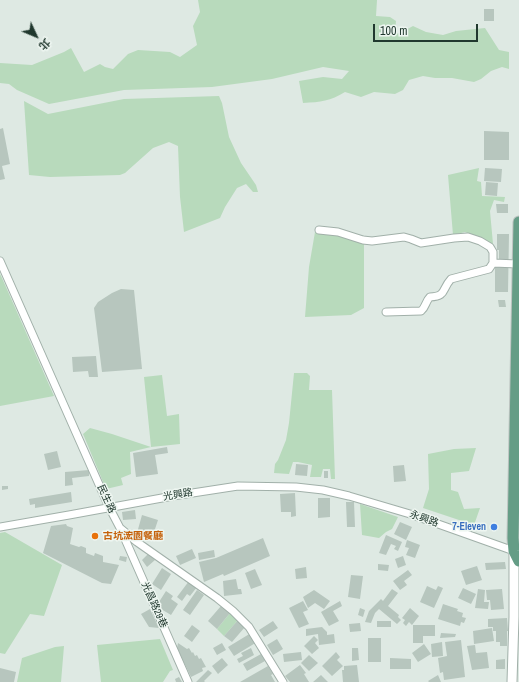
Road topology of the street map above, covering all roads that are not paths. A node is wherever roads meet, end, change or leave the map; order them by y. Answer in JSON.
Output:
{"nodes":[{"id":1,"x":519,"y":222,"type":"edge"},
{"id":2,"x":319,"y":230,"type":"dead end"},
{"id":3,"x":0,"y":261,"type":"edge"},
{"id":4,"x":493,"y":263,"type":"junction"},
{"id":5,"x":518,"y":264,"type":"edge"},
{"id":6,"x":386,"y":312,"type":"dead end"},
{"id":7,"x":356,"y":498,"type":"joint"},
{"id":8,"x":109,"y":507,"type":"junction"},
{"id":9,"x":0,"y":527,"type":"edge"},
{"id":10,"x":120,"y":528,"type":"junction"},
{"id":11,"x":514,"y":551,"type":"junction"},
{"id":12,"x":519,"y":562,"type":"edge"},
{"id":13,"x":516,"y":600,"type":"edge"},
{"id":14,"x":188,"y":682,"type":"edge"},
{"id":15,"x":282,"y":682,"type":"edge"},
{"id":16,"x":512,"y":682,"type":"edge"}],
"edges":[{"from":1,"to":5,"type":"main road"},
{"from":2,"to":4,"type":"street"},
{"from":3,"to":8,"type":"street","name":"民生路"},
{"from":4,"to":5,"type":"street"},
{"from":4,"to":6,"type":"street"},
{"from":5,"to":11,"type":"main road"},
{"from":7,"to":8,"type":"street","name":"光興路"},
{"from":7,"to":11,"type":"street","name":"永興路"},
{"from":8,"to":9,"type":"street","name":"光興路"},
{"from":8,"to":10,"type":"street","name":"民生路"},
{"from":10,"to":14,"type":"street","name":"光昌路29巷"},
{"from":10,"to":15,"type":"street","name":"民生路"},
{"from":11,"to":12,"type":"main road"},
{"from":11,"to":13,"type":"street"},
{"from":13,"to":16,"type":"street"}]}
